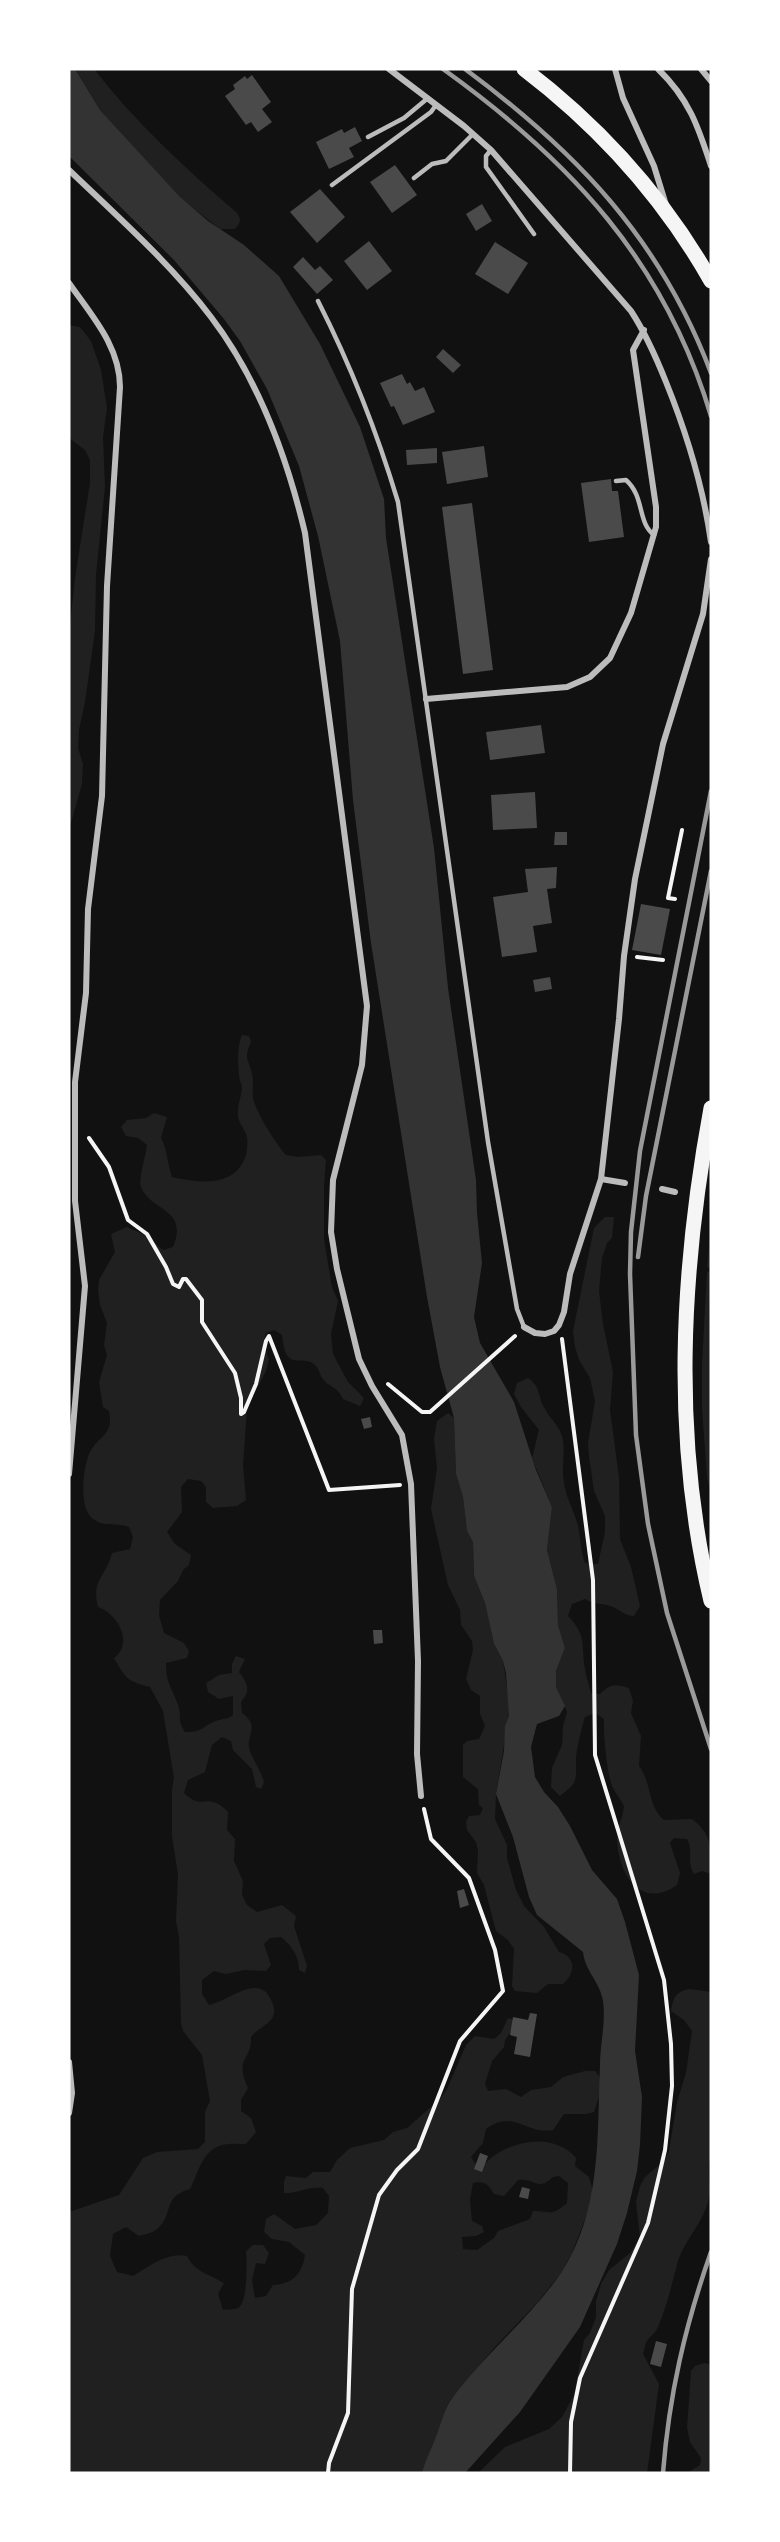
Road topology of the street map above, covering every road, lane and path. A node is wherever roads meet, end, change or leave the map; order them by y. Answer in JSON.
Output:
{"nodes":[{"id":1,"x":389,"y":69,"type":"edge"},
{"id":2,"x":524,"y":69,"type":"edge"},
{"id":3,"x":615,"y":69,"type":"edge"},
{"id":4,"x":658,"y":69,"type":"edge"},
{"id":5,"x":701,"y":69,"type":"edge"},
{"id":6,"x":711,"y":81,"type":"edge"},
{"id":7,"x":428,"y":98,"type":"junction"},
{"id":8,"x":436,"y":105,"type":"junction"},
{"id":9,"x":473,"y":134,"type":"junction"},
{"id":10,"x":368,"y":137,"type":"dead end"},
{"id":11,"x":491,"y":150,"type":"junction"},
{"id":12,"x":711,"y":166,"type":"edge"},
{"id":13,"x":69,"y":170,"type":"edge"},
{"id":14,"x":414,"y":178,"type":"dead end"},
{"id":15,"x":332,"y":185,"type":"dead end"},
{"id":16,"x":669,"y":214,"type":"junction"},
{"id":17,"x":534,"y":234,"type":"dead end"},
{"id":18,"x":711,"y":281,"type":"edge"},
{"id":19,"x":69,"y":283,"type":"edge"},
{"id":20,"x":318,"y":301,"type":"dead end"},
{"id":21,"x":644,"y":330,"type":"junction"},
{"id":22,"x":616,"y":481,"type":"dead end"},
{"id":23,"x":654,"y":535,"type":"junction"},
{"id":24,"x":711,"y":542,"type":"edge"},
{"id":25,"x":711,"y":559,"type":"edge"},
{"id":26,"x":426,"y":699,"type":"junction"},
{"id":27,"x":682,"y":830,"type":"dead end"},
{"id":28,"x":675,"y":899,"type":"dead end"},
{"id":29,"x":624,"y":956,"type":"junction"},
{"id":30,"x":663,"y":960,"type":"dead end"},
{"id":31,"x":711,"y":1108,"type":"edge"},
{"id":32,"x":74,"y":1127,"type":"junction"},
{"id":33,"x":601,"y":1179,"type":"junction"},
{"id":34,"x":625,"y":1183,"type":"dead end"},
{"id":35,"x":662,"y":1189,"type":"dead end"},
{"id":36,"x":675,"y":1192,"type":"dead end"},
{"id":37,"x":524,"y":1327,"type":"joint"},
{"id":38,"x":557,"y":1328,"type":"junction"},
{"id":39,"x":514,"y":1338,"type":"dead end"},
{"id":40,"x":386,"y":1382,"type":"dead end"},
{"id":41,"x":72,"y":1402,"type":"edge"},
{"id":42,"x":69,"y":1474,"type":"edge"},
{"id":43,"x":411,"y":1484,"type":"junction"},
{"id":44,"x":711,"y":1601,"type":"edge"},
{"id":45,"x":421,"y":1796,"type":"joint"},
{"id":46,"x":69,"y":2062,"type":"edge"},
{"id":47,"x":69,"y":2113,"type":"edge"},
{"id":48,"x":328,"y":2473,"type":"edge"},
{"id":49,"x":570,"y":2473,"type":"edge"}],
"edges":[{"from":1,"to":7,"type":"street"},
{"from":2,"to":16,"type":"main road"},
{"from":3,"to":16,"type":"street"},
{"from":4,"to":12,"type":"street"},
{"from":5,"to":6,"type":"street"},
{"from":7,"to":8,"type":"street"},
{"from":7,"to":10,"type":"lane"},
{"from":8,"to":9,"type":"street"},
{"from":8,"to":15,"type":"lane"},
{"from":9,"to":11,"type":"street"},
{"from":9,"to":14,"type":"lane"},
{"from":11,"to":17,"type":"lane"},
{"from":11,"to":21,"type":"street"},
{"from":13,"to":43,"type":"street"},
{"from":16,"to":18,"type":"main road"},
{"from":19,"to":32,"type":"street"},
{"from":20,"to":26,"type":"lane"},
{"from":21,"to":23,"type":"street"},
{"from":21,"to":24,"type":"street"},
{"from":22,"to":23,"type":"lane"},
{"from":23,"to":26,"type":"street"},
{"from":25,"to":29,"type":"street"},
{"from":26,"to":37,"type":"lane"},
{"from":27,"to":28,"type":"path"},
{"from":29,"to":30,"type":"path"},
{"from":29,"to":33,"type":"street"},
{"from":31,"to":44,"type":"main road"},
{"from":32,"to":41,"type":"street"},
{"from":32,"to":43,"type":"path"},
{"from":33,"to":34,"type":"street"},
{"from":33,"to":38,"type":"street"},
{"from":35,"to":36,"type":"street"},
{"from":37,"to":38,"type":"street"},
{"from":38,"to":49,"type":"path"},
{"from":39,"to":40,"type":"path"},
{"from":41,"to":42,"type":"street"},
{"from":43,"to":45,"type":"street"},
{"from":45,"to":48,"type":"path"},
{"from":46,"to":47,"type":"street"}]}
